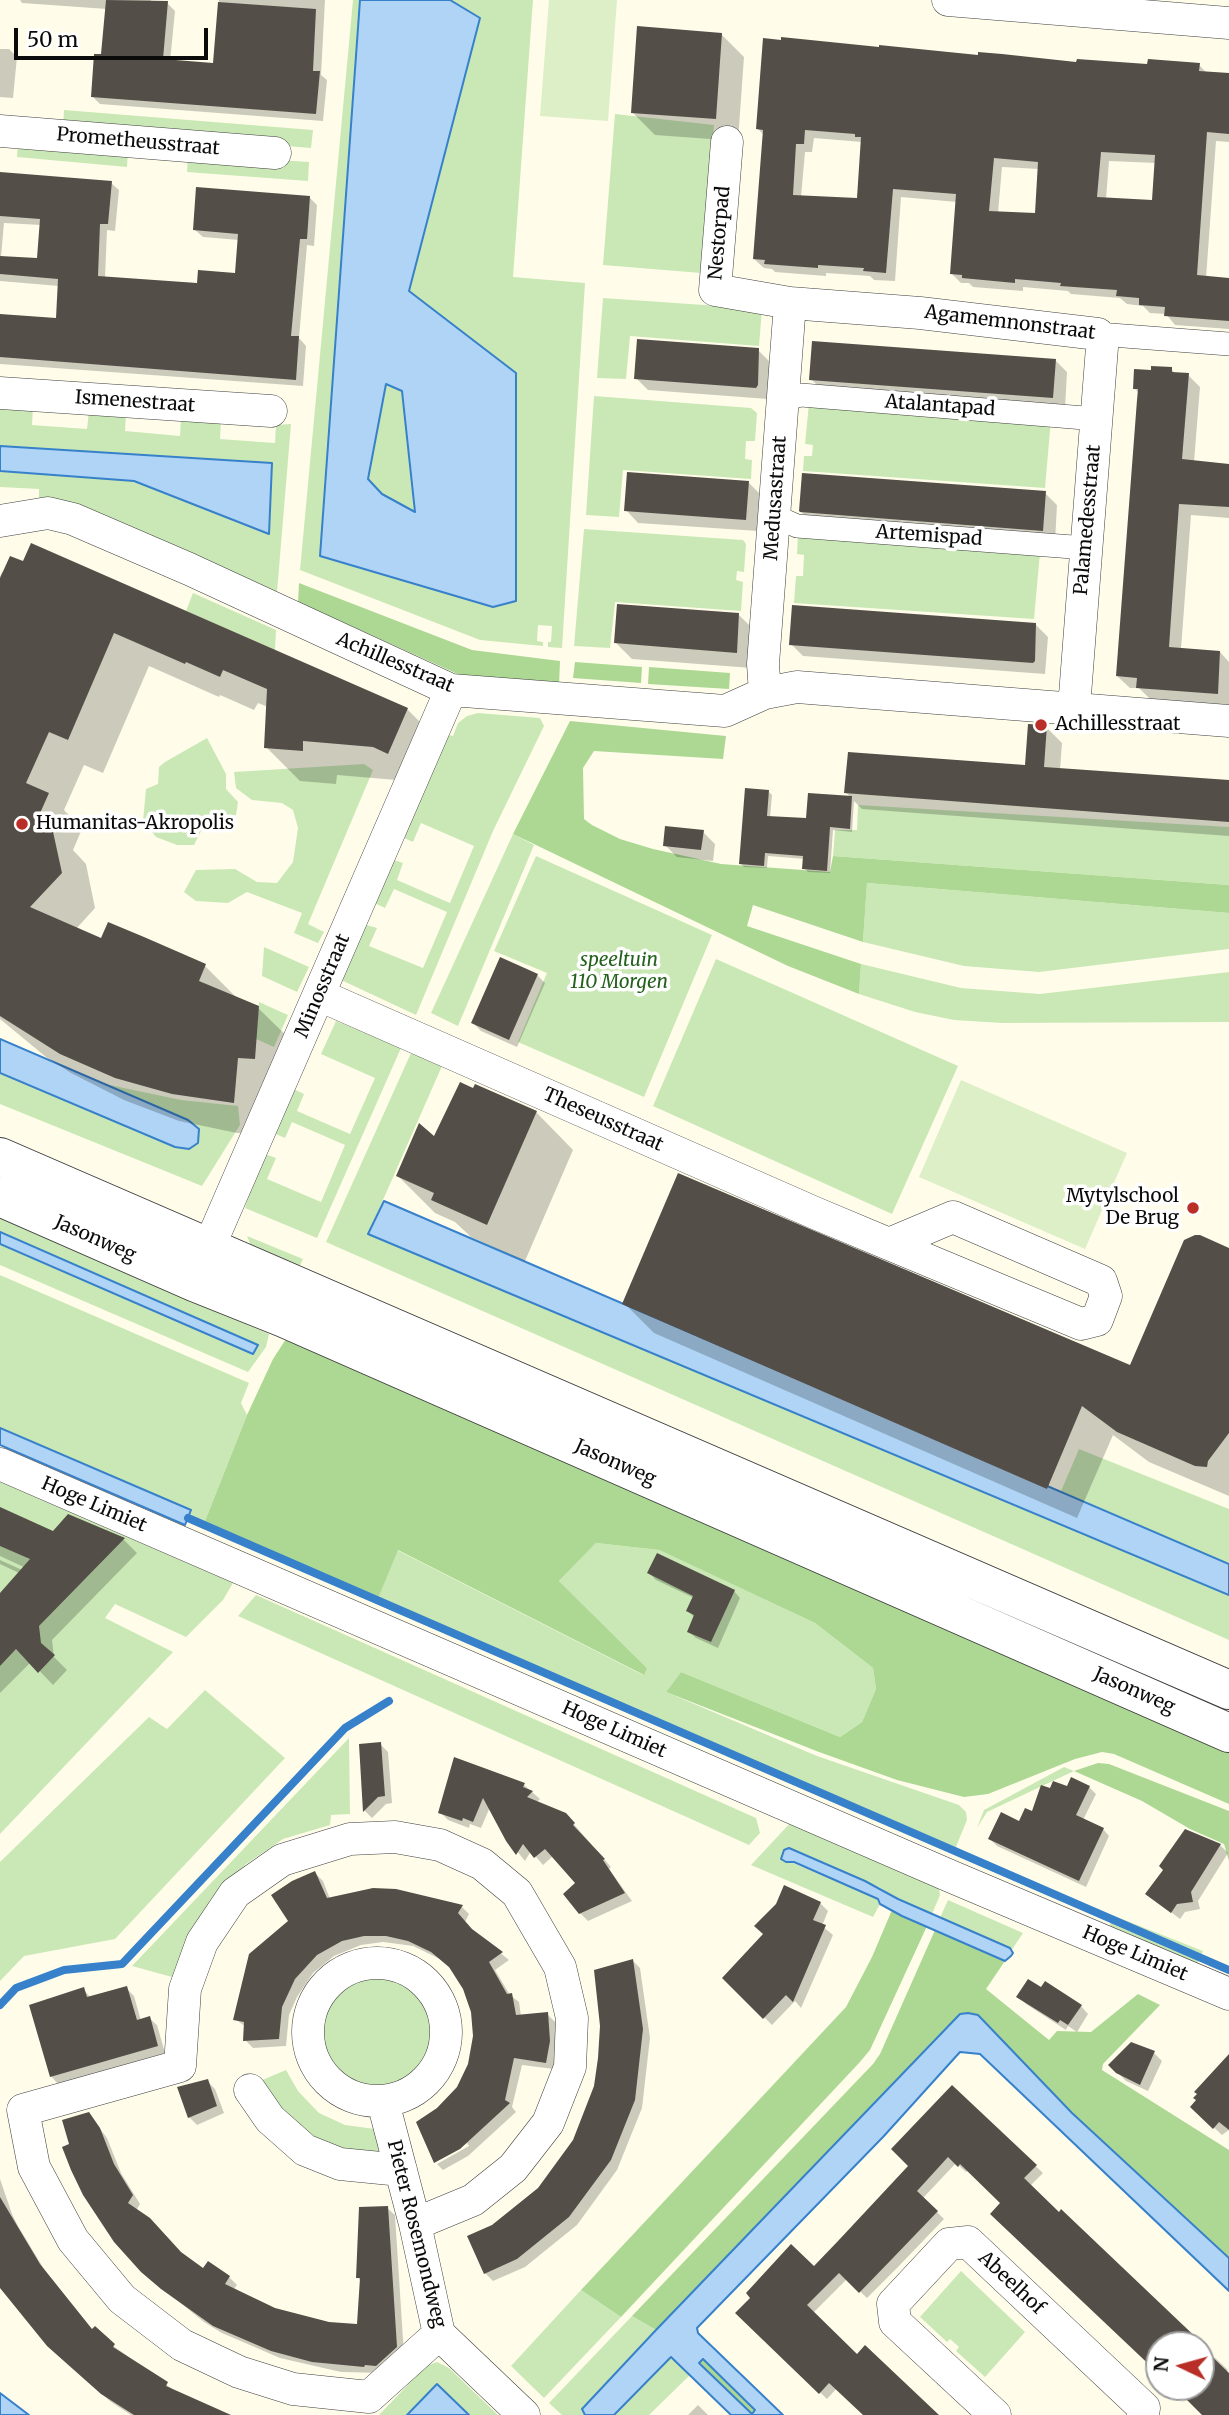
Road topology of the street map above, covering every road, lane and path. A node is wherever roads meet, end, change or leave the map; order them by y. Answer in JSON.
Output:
{"nodes":[{"id":1,"x":948,"y":0,"type":"edge"},
{"id":2,"x":1005,"y":2,"type":"edge"},
{"id":3,"x":1229,"y":23,"type":"edge"},
{"id":4,"x":0,"y":131,"type":"edge"},
{"id":5,"x":727,"y":142,"type":"dead end"},
{"id":6,"x":275,"y":153,"type":"dead end"},
{"id":7,"x":790,"y":303,"type":"junction"},
{"id":8,"x":1098,"y":334,"type":"junction"},
{"id":9,"x":1229,"y":344,"type":"edge"},
{"id":10,"x":0,"y":393,"type":"edge"},
{"id":11,"x":783,"y":400,"type":"junction"},
{"id":12,"x":271,"y":411,"type":"dead end"},
{"id":13,"x":1097,"y":419,"type":"junction"},
{"id":14,"x":774,"y":516,"type":"junction"},
{"id":15,"x":0,"y":521,"type":"edge"},
{"id":16,"x":1086,"y":548,"type":"junction"},
{"id":17,"x":451,"y":690,"type":"junction"},
{"id":18,"x":765,"y":693,"type":"junction"},
{"id":19,"x":1074,"y":708,"type":"junction"},
{"id":20,"x":1229,"y":721,"type":"edge"},
{"id":21,"x":319,"y":995,"type":"junction"},
{"id":22,"x":0,"y":1157,"type":"edge"},
{"id":23,"x":0,"y":1197,"type":"edge"},
{"id":24,"x":888,"y":1244,"type":"junction"},
{"id":25,"x":201,"y":1265,"type":"junction"},
{"id":26,"x":0,"y":1464,"type":"edge"},
{"id":27,"x":1229,"y":1690,"type":"edge"},
{"id":28,"x":1229,"y":1733,"type":"edge"},
{"id":29,"x":1229,"y":1994,"type":"edge"},
{"id":30,"x":250,"y":2090,"type":"dead end"},
{"id":31,"x":383,"y":2102,"type":"junction"},
{"id":32,"x":401,"y":2170,"type":"junction"},
{"id":33,"x":415,"y":2224,"type":"junction"},
{"id":34,"x":439,"y":2334,"type":"junction"},
{"id":35,"x":524,"y":2415,"type":"edge"},
{"id":36,"x":995,"y":2415,"type":"edge"},
{"id":37,"x":1143,"y":2415,"type":"edge"}],
"edges":[{"from":1,"to":2,"type":"street"},
{"from":2,"to":3,"type":"street"},
{"from":4,"to":6,"type":"street","name":"Prometheusstraat"},
{"from":5,"to":7,"type":"street","name":"Nestorpad"},
{"from":7,"to":8,"type":"street","name":"Agamemnonstraat"},
{"from":7,"to":11,"type":"street","name":"Medusastraat"},
{"from":8,"to":9,"type":"street","name":"Agamemnonstraat"},
{"from":8,"to":13,"type":"street","name":"Palamedesstraat"},
{"from":10,"to":12,"type":"street","name":"Ismenestraat"},
{"from":11,"to":13,"type":"street","name":"Atalantapad"},
{"from":11,"to":14,"type":"street","name":"Medusastraat"},
{"from":13,"to":16,"type":"street","name":"Palamedesstraat"},
{"from":14,"to":16,"type":"street","name":"Artemispad"},
{"from":14,"to":18,"type":"street","name":"Medusastraat"},
{"from":15,"to":17,"type":"street","name":"Achillesstraat"},
{"from":16,"to":19,"type":"street","name":"Palamedesstraat"},
{"from":17,"to":18,"type":"street","name":"Achillesstraat"},
{"from":17,"to":21,"type":"street","name":"Minosstraat"},
{"from":18,"to":19,"type":"street","name":"Achillesstraat"},
{"from":19,"to":20,"type":"street","name":"Achillesstraat"},
{"from":21,"to":24,"type":"street","name":"Theseusstraat"},
{"from":21,"to":25,"type":"street","name":"Minosstraat"},
{"from":22,"to":25,"type":"street","name":"Jasonweg"},
{"from":23,"to":25,"type":"street","name":"Jasonweg"},
{"from":24,"to":24,"type":"street","name":"Theseusstraat"},
{"from":25,"to":27,"type":"street","name":"Jasonweg"},
{"from":25,"to":28,"type":"street","name":"Jasonweg"},
{"from":26,"to":29,"type":"street","name":"Hoge Limiet"},
{"from":30,"to":32,"type":"street"},
{"from":31,"to":31,"type":"street"},
{"from":31,"to":32,"type":"street","name":"Pieter Rosemondweg"},
{"from":32,"to":33,"type":"street","name":"Pieter Rosemondweg"},
{"from":33,"to":34,"type":"street","name":"Pieter Rosemondweg"},
{"from":33,"to":34,"type":"street"},
{"from":34,"to":35,"type":"street","name":"Pieter Rosemondweg"},
{"from":36,"to":37,"type":"street","name":"Abeelhof"}]}
